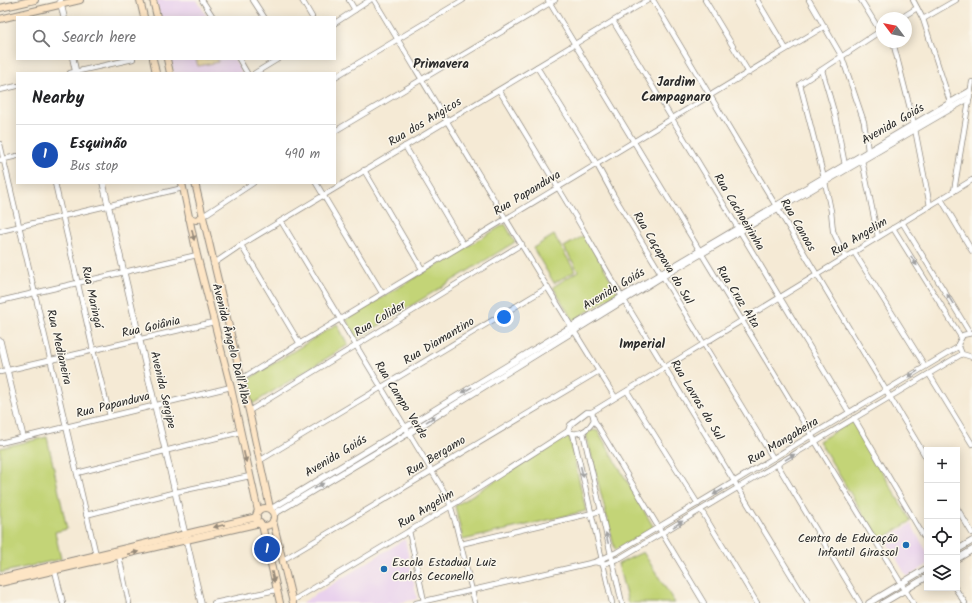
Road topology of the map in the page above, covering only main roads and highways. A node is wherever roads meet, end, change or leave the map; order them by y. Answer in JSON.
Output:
{"nodes":[{"id":1,"x":35,"y":0,"type":"edge"},
{"id":2,"x":80,"y":0,"type":"edge"},
{"id":3,"x":140,"y":0,"type":"edge"},
{"id":4,"x":153,"y":0,"type":"edge"},
{"id":5,"x":61,"y":2,"type":"edge"},
{"id":6,"x":0,"y":8,"type":"edge"},
{"id":7,"x":144,"y":16,"type":"edge"},
{"id":8,"x":157,"y":16,"type":"edge"},
{"id":9,"x":0,"y":19,"type":"edge"},
{"id":10,"x":153,"y":60,"type":"edge"},
{"id":11,"x":167,"y":60,"type":"edge"},
{"id":12,"x":156,"y":72,"type":"edge"},
{"id":13,"x":170,"y":72,"type":"edge"},
{"id":14,"x":195,"y":184,"type":"edge"},
{"id":15,"x":182,"y":186,"type":"edge"},
{"id":16,"x":203,"y":216,"type":"junction"},
{"id":17,"x":189,"y":218,"type":"junction"},
{"id":18,"x":235,"y":408,"type":"junction"},
{"id":19,"x":249,"y":411,"type":"junction"},
{"id":20,"x":271,"y":510,"type":"junction"},
{"id":21,"x":257,"y":514,"type":"junction"},
{"id":22,"x":273,"y":521,"type":"junction"},
{"id":23,"x":261,"y":524,"type":"junction"},
{"id":24,"x":186,"y":537,"type":"junction"},
{"id":25,"x":0,"y":578,"type":"edge"},
{"id":26,"x":0,"y":583,"type":"edge"},
{"id":27,"x":292,"y":602,"type":"edge"},
{"id":28,"x":280,"y":603,"type":"edge"}],
"edges":[{"from":1,"to":6,"type":"main road"},
{"from":2,"to":5,"type":"main road"},
{"from":3,"to":7,"type":"main road"},
{"from":4,"to":8,"type":"main road"},
{"from":5,"to":9,"type":"main road"},
{"from":10,"to":12,"type":"main road"},
{"from":11,"to":13,"type":"main road"},
{"from":14,"to":16,"type":"main road","name":"Avenida Ângelo Dall'Alba"},
{"from":15,"to":17,"type":"main road","name":"Avenida Ângelo Dall'Alba"},
{"from":16,"to":17,"type":"main road"},
{"from":16,"to":19,"type":"main road","name":"Avenida Ângelo Dall'Alba"},
{"from":17,"to":18,"type":"main road","name":"Avenida Ângelo Dall'Alba","one_way":true},
{"from":18,"to":19,"type":"main road"},
{"from":18,"to":21,"type":"main road","name":"Avenida Ângelo Dall'Alba","one_way":true},
{"from":19,"to":20,"type":"main road","name":"Avenida Ângelo Dall'Alba"},
{"from":20,"to":21,"type":"main road"},
{"from":20,"to":22,"type":"main road"},
{"from":21,"to":23,"type":"main road"},
{"from":21,"to":24,"type":"main road","one_way":true},
{"from":22,"to":23,"type":"main road"},
{"from":22,"to":27,"type":"main road"},
{"from":23,"to":24,"type":"main road"},
{"from":23,"to":28,"type":"main road","one_way":true},
{"from":24,"to":25,"type":"main road"},
{"from":26,"to":24,"type":"main road","one_way":true}]}
